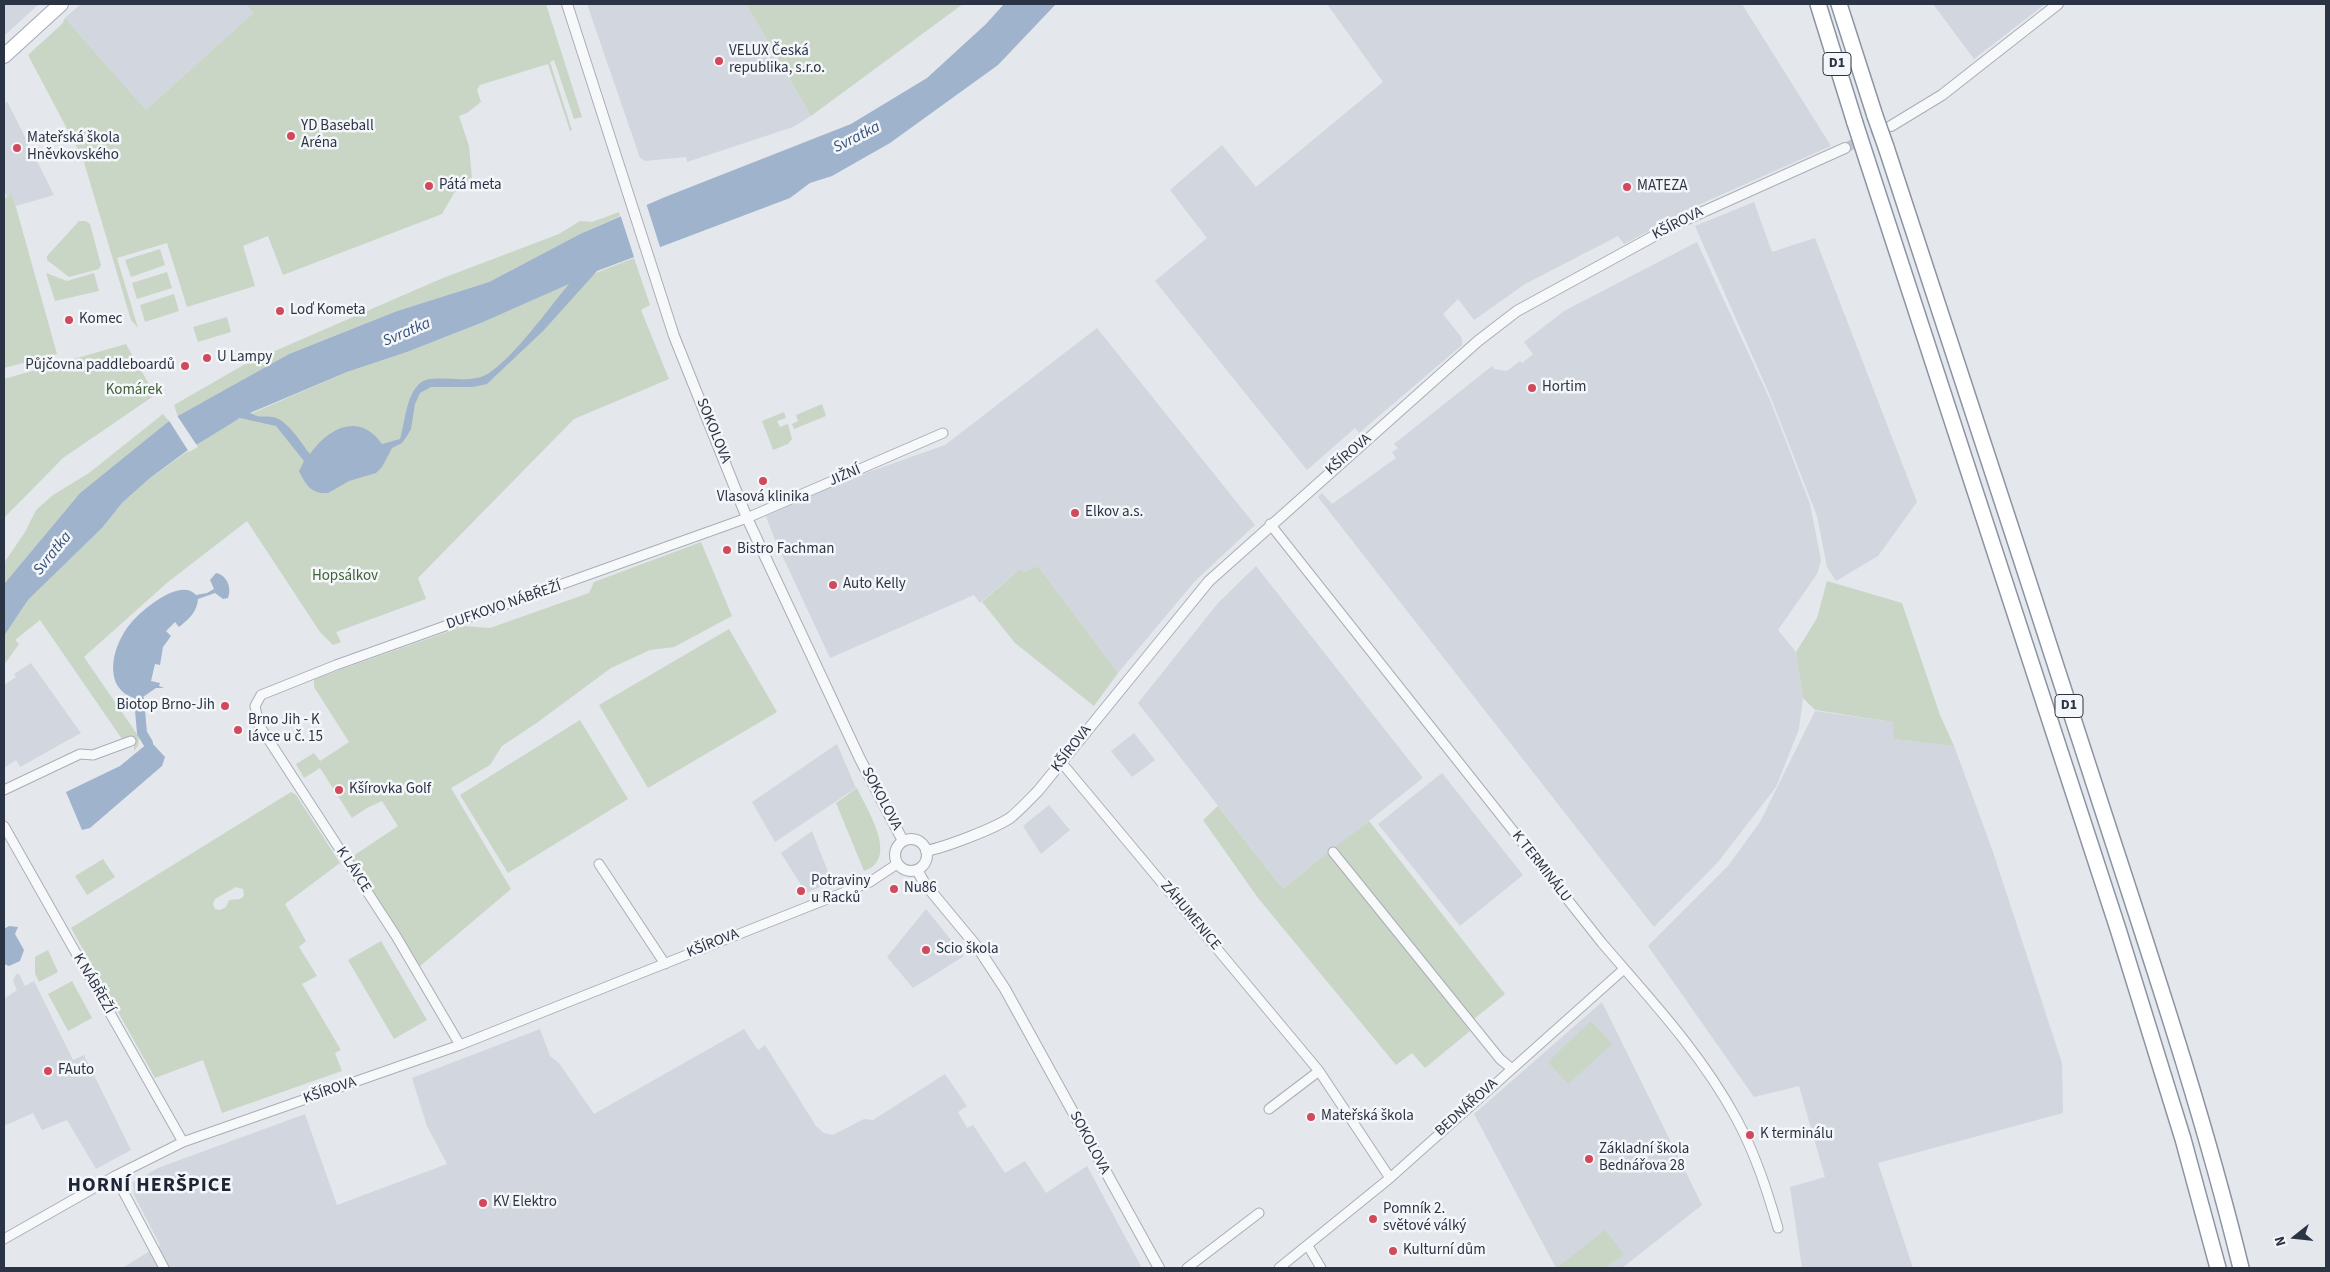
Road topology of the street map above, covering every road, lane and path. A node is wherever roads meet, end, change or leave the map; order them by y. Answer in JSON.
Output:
{"nodes":[{"id":1,"x":61,"y":4,"type":"edge"},
{"id":2,"x":567,"y":4,"type":"edge"},
{"id":3,"x":1818,"y":4,"type":"edge"},
{"id":4,"x":1839,"y":4,"type":"edge"},
{"id":5,"x":2058,"y":4,"type":"edge"},
{"id":6,"x":4,"y":56,"type":"edge"},
{"id":7,"x":1891,"y":126,"type":"tunnel mouth"},
{"id":8,"x":1845,"y":148,"type":"tunnel mouth"},
{"id":9,"x":943,"y":433,"type":"dead end"},
{"id":10,"x":747,"y":518,"type":"junction"},
{"id":11,"x":1270,"y":524,"type":"junction"},
{"id":12,"x":261,"y":695,"type":"joint"},
{"id":13,"x":131,"y":741,"type":"dead end"},
{"id":14,"x":1061,"y":762,"type":"junction"},
{"id":15,"x":4,"y":790,"type":"edge"},
{"id":16,"x":4,"y":826,"type":"edge"},
{"id":17,"x":903,"y":841,"type":"junction"},
{"id":18,"x":926,"y":850,"type":"junction"},
{"id":19,"x":1333,"y":852,"type":"dead end"},
{"id":20,"x":599,"y":864,"type":"dead end"},
{"id":21,"x":897,"y":864,"type":"junction"},
{"id":22,"x":917,"y":870,"type":"junction"},
{"id":23,"x":665,"y":964,"type":"junction"},
{"id":24,"x":1624,"y":969,"type":"junction"},
{"id":25,"x":460,"y":1045,"type":"junction"},
{"id":26,"x":1511,"y":1068,"type":"junction"},
{"id":27,"x":1319,"y":1071,"type":"junction"},
{"id":28,"x":1269,"y":1109,"type":"dead end"},
{"id":29,"x":183,"y":1142,"type":"junction"},
{"id":30,"x":115,"y":1176,"type":"junction"},
{"id":31,"x":1390,"y":1178,"type":"junction"},
{"id":32,"x":1259,"y":1213,"type":"dead end"},
{"id":33,"x":1778,"y":1228,"type":"dead end"},
{"id":34,"x":4,"y":1239,"type":"edge"},
{"id":35,"x":1308,"y":1246,"type":"junction"},
{"id":36,"x":164,"y":1268,"type":"edge"},
{"id":37,"x":1159,"y":1268,"type":"edge"},
{"id":38,"x":1187,"y":1268,"type":"edge"},
{"id":39,"x":1278,"y":1268,"type":"edge"},
{"id":40,"x":1321,"y":1268,"type":"edge"},
{"id":41,"x":2218,"y":1268,"type":"edge"},
{"id":42,"x":2241,"y":1268,"type":"edge"}],
"edges":[{"from":1,"to":6,"type":"main road"},
{"from":2,"to":10,"type":"street","name":"SOKOLOVA"},
{"from":3,"to":41,"type":"highway","number":"D1","bridge":true},
{"from":4,"to":42,"type":"highway","number":"D1","bridge":true},
{"from":5,"to":7,"type":"street"},
{"from":8,"to":11,"type":"street","name":"KŠÍROVA"},
{"from":9,"to":10,"type":"street","name":"JIŽNÍ"},
{"from":10,"to":12,"type":"street","name":"DUFKOVO NÁBŘEŽÍ"},
{"from":10,"to":17,"type":"street","name":"SOKOLOVA"},
{"from":11,"to":14,"type":"street","name":"KŠÍROVA"},
{"from":11,"to":24,"type":"street","name":"K TERMINÁLU"},
{"from":12,"to":25,"type":"street","name":"K LÁVCE"},
{"from":13,"to":15,"type":"street"},
{"from":14,"to":18,"type":"street","name":"KŠÍROVA"},
{"from":14,"to":27,"type":"street","name":"ZÁHUMENICE"},
{"from":16,"to":29,"type":"street","name":"K NÁBŘEŽÍ"},
{"from":17,"to":18,"type":"street"},
{"from":17,"to":21,"type":"street"},
{"from":18,"to":22,"type":"street"},
{"from":19,"to":26,"type":"street"},
{"from":20,"to":23,"type":"street"},
{"from":21,"to":22,"type":"street"},
{"from":21,"to":23,"type":"street","name":"KŠÍROVA"},
{"from":22,"to":37,"type":"street","name":"SOKOLOVA"},
{"from":23,"to":25,"type":"street","name":"KŠÍROVA"},
{"from":24,"to":26,"type":"street","name":"BEDNÁŘOVA"},
{"from":24,"to":33,"type":"street","name":"K TERMINÁLU"},
{"from":25,"to":29,"type":"street","name":"KŠÍROVA"},
{"from":26,"to":31,"type":"street","name":"BEDNÁŘOVA"},
{"from":27,"to":28,"type":"street"},
{"from":27,"to":31,"type":"street","name":"ZÁHUMENICE"},
{"from":29,"to":30,"type":"street","name":"KŠÍROVA"},
{"from":30,"to":34,"type":"street","name":"KŠÍROVA"},
{"from":30,"to":36,"type":"street"},
{"from":31,"to":35,"type":"street","name":"BEDNÁŘOVA"},
{"from":32,"to":38,"type":"street"},
{"from":35,"to":39,"type":"street","name":"BEDNÁŘOVA"},
{"from":35,"to":40,"type":"street"}]}
